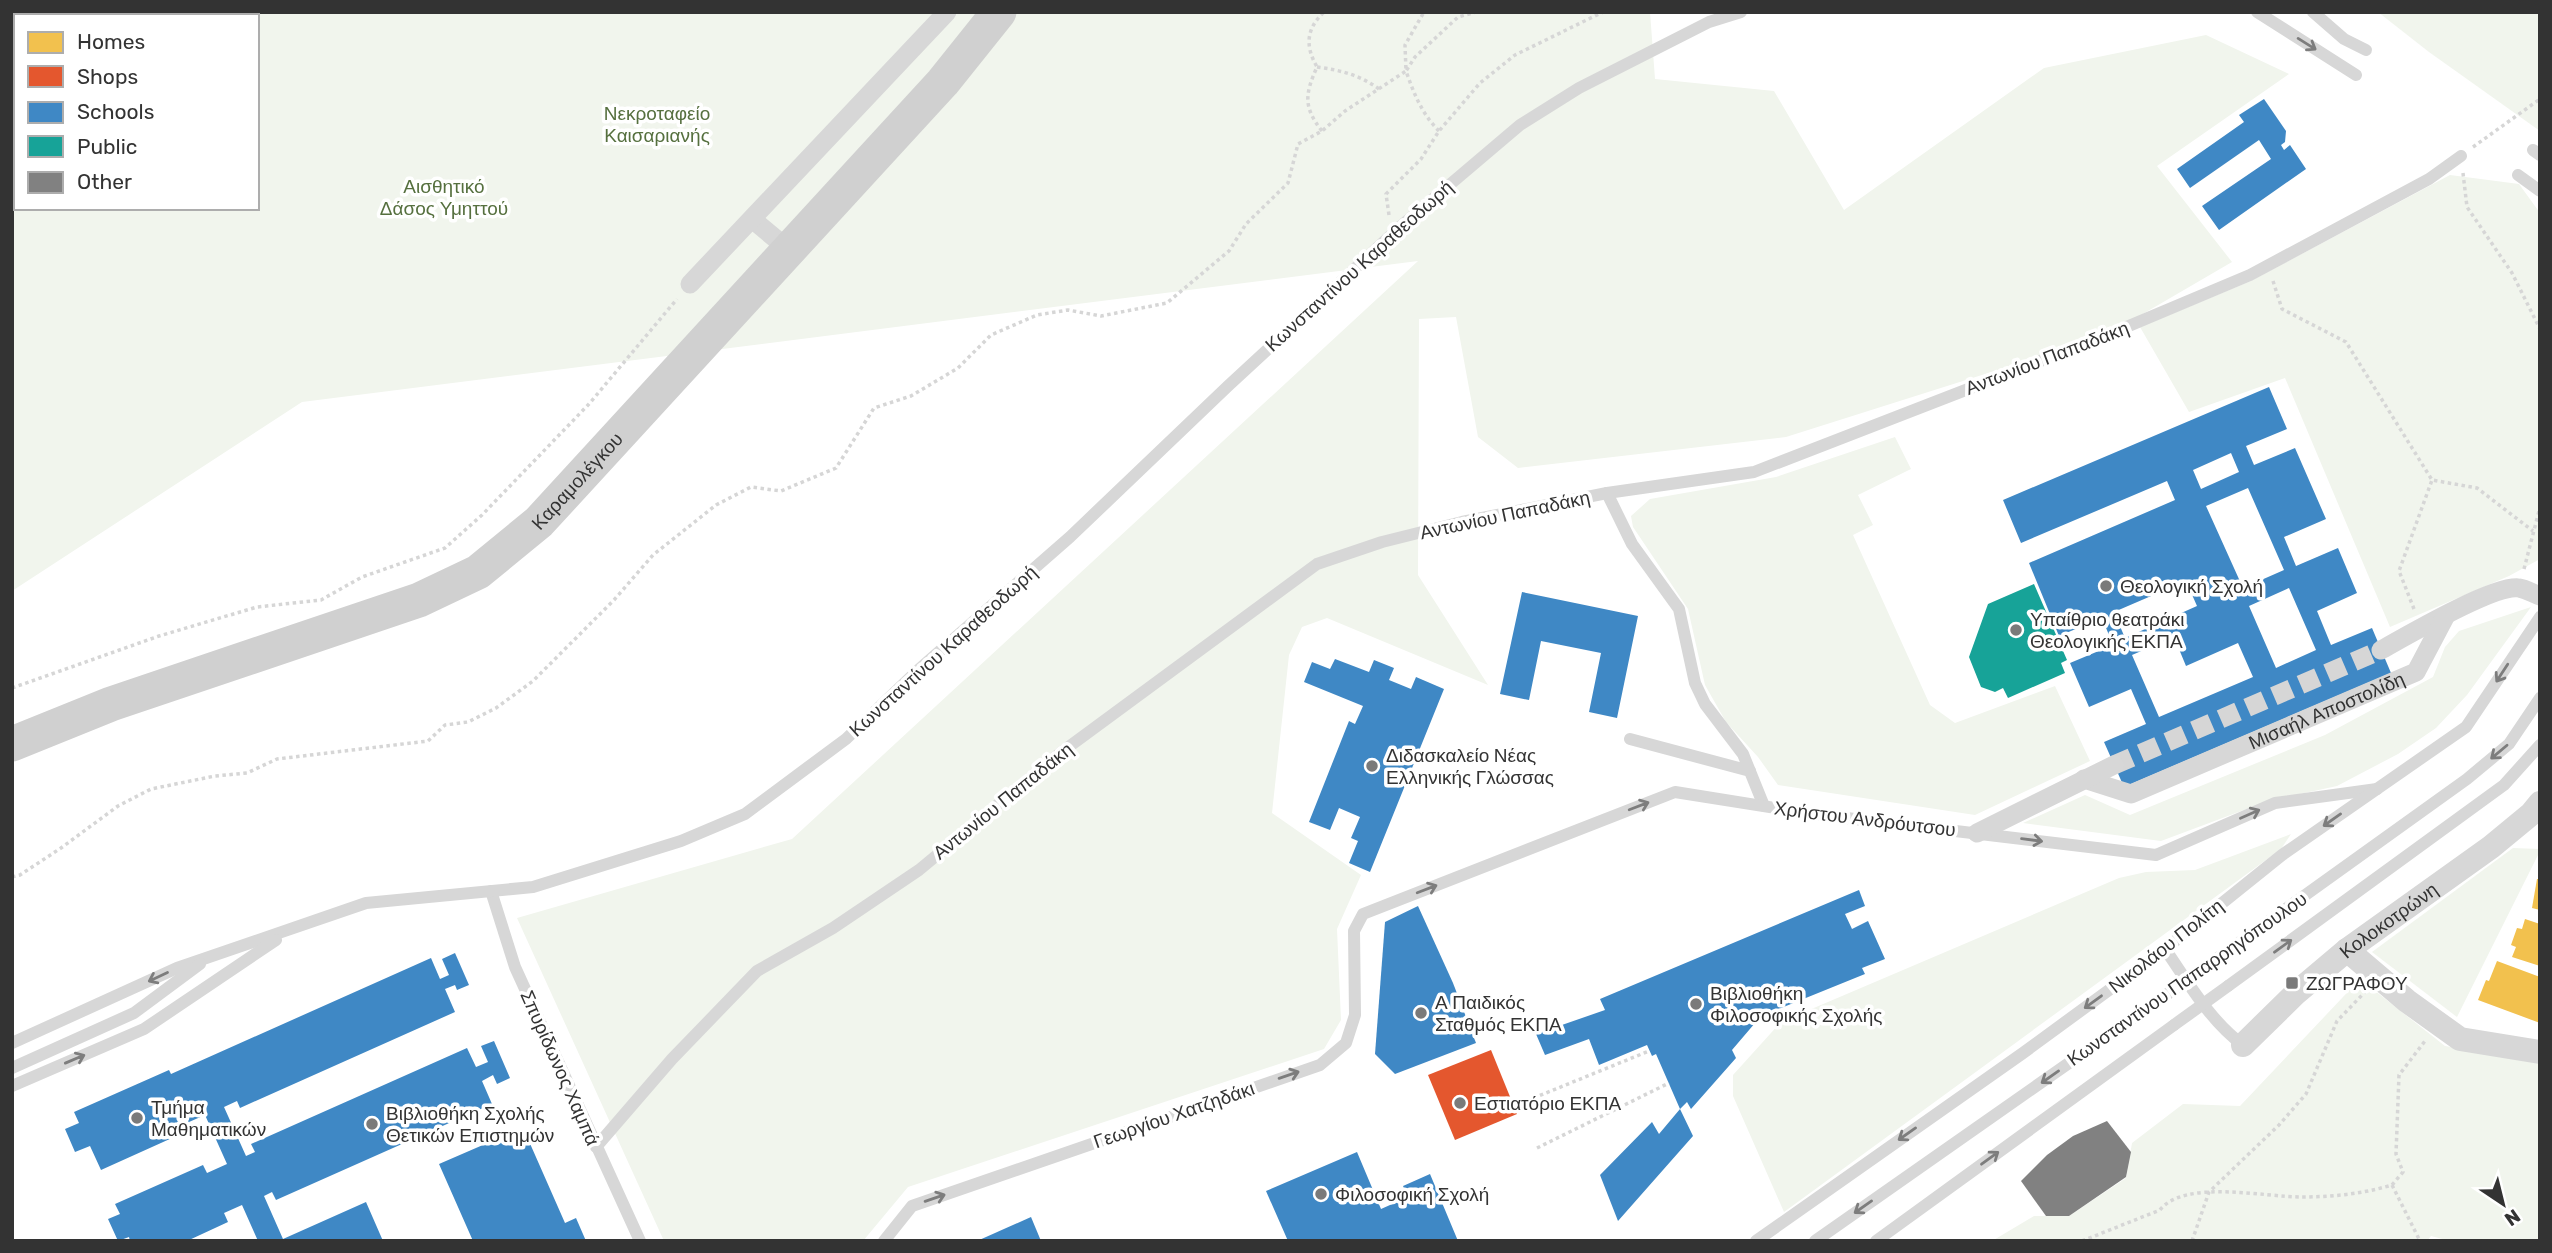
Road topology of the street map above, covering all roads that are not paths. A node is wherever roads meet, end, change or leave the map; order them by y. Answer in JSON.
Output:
{"nodes":[{"id":1,"x":947,"y":12,"type":"edge"},
{"id":2,"x":999,"y":12,"type":"edge"},
{"id":3,"x":1741,"y":12,"type":"edge"},
{"id":4,"x":2257,"y":12,"type":"edge"},
{"id":5,"x":2314,"y":12,"type":"edge"},
{"id":6,"x":2366,"y":50,"type":"dead end"},
{"id":7,"x":2356,"y":75,"type":"dead end"},
{"id":8,"x":2461,"y":156,"type":"road end"},
{"id":9,"x":2518,"y":175,"type":"dead end"},
{"id":10,"x":2540,"y":191,"type":"edge"},
{"id":11,"x":752,"y":219,"type":"junction"},
{"id":12,"x":788,"y":249,"type":"junction"},
{"id":13,"x":690,"y":284,"type":"road end"},
{"id":14,"x":1607,"y":493,"type":"junction"},
{"id":15,"x":2540,"y":596,"type":"edge"},
{"id":16,"x":2445,"y":617,"type":"junction"},
{"id":17,"x":2540,"y":617,"type":"edge"},
{"id":18,"x":2381,"y":650,"type":"tunnel mouth"},
{"id":19,"x":2540,"y":698,"type":"edge"},
{"id":20,"x":1630,"y":739,"type":"dead end"},
{"id":21,"x":12,"y":744,"type":"edge"},
{"id":22,"x":2540,"y":745,"type":"edge"},
{"id":23,"x":2114,"y":765,"type":"tunnel mouth"},
{"id":24,"x":1750,"y":771,"type":"junction"},
{"id":25,"x":2084,"y":779,"type":"junction"},
{"id":26,"x":2377,"y":789,"type":"junction"},
{"id":27,"x":1764,"y":806,"type":"junction"},
{"id":28,"x":2537,"y":812,"type":"edge"},
{"id":29,"x":1977,"y":833,"type":"junction"},
{"id":30,"x":491,"y":891,"type":"junction"},
{"id":31,"x":1363,"y":914,"type":"joint"},
{"id":32,"x":291,"y":930,"type":"junction"},
{"id":33,"x":2165,"y":949,"type":"junction"},
{"id":34,"x":2347,"y":950,"type":"junction"},
{"id":35,"x":208,"y":957,"type":"junction"},
{"id":36,"x":12,"y":1043,"type":"edge"},
{"id":37,"x":2243,"y":1045,"type":"joint"},
{"id":38,"x":2540,"y":1052,"type":"edge"},
{"id":39,"x":12,"y":1068,"type":"edge"},
{"id":40,"x":12,"y":1086,"type":"edge"},
{"id":41,"x":596,"y":1147,"type":"junction"},
{"id":42,"x":640,"y":1241,"type":"edge"},
{"id":43,"x":884,"y":1241,"type":"edge"},
{"id":44,"x":1756,"y":1241,"type":"edge"},
{"id":45,"x":1815,"y":1241,"type":"edge"},
{"id":46,"x":1876,"y":1241,"type":"edge"}],
"edges":[{"from":1,"to":11,"type":"street"},
{"from":2,"to":12,"type":"main road","name":"Καραμολέγκου"},
{"from":3,"to":30,"type":"lane","name":"Κωνσταντίνου Καραθεοδωρή"},
{"from":4,"to":7,"type":"lane","one_way":true},
{"from":5,"to":6,"type":"lane"},
{"from":8,"to":14,"type":"lane","name":"Αντωνίου Παπαδάκη"},
{"from":9,"to":10,"type":"lane"},
{"from":11,"to":12,"type":"street"},
{"from":11,"to":13,"type":"street"},
{"from":12,"to":21,"type":"main road","name":"Καραμολέγκου"},
{"from":14,"to":24,"type":"lane"},
{"from":14,"to":41,"type":"lane","name":"Αντωνίου Παπαδάκη"},
{"from":15,"to":16,"type":"street"},
{"from":16,"to":18,"type":"street"},
{"from":16,"to":25,"type":"street","name":"Μισαήλ Αποστολίδη"},
{"from":17,"to":26,"type":"lane","name":"Νικολάου Πολίτη","one_way":true},
{"from":19,"to":45,"type":"lane","name":"Κωνσταντίνου Παπαρρηγόπουλου","one_way":true,"bridge":true},
{"from":20,"to":24,"type":"lane"},
{"from":46,"to":22,"type":"lane","name":"Κωνσταντίνου Παπαρρηγόπουλου","one_way":true,"bridge":true},
{"from":23,"to":25,"type":"street"},
{"from":24,"to":27,"type":"lane"},
{"from":25,"to":29,"type":"street"},
{"from":29,"to":26,"type":"lane","name":"Χρήστου Ανδρόυτσου","one_way":true},
{"from":26,"to":33,"type":"lane","name":"Νικολάου Πολίτη","one_way":true},
{"from":27,"to":29,"type":"lane","name":"Χρήστου Ανδρόυτσου"},
{"from":31,"to":27,"type":"lane","name":"Χρήστου Ανδρόυτσου","one_way":true},
{"from":28,"to":34,"type":"street","name":"Κολοκοτρώνη"},
{"from":30,"to":32,"type":"lane","name":"Κωνσταντίνου Καραθεοδωρή"},
{"from":30,"to":41,"type":"lane","name":"Σπυρίδωνος Χαμπά"},
{"from":43,"to":31,"type":"lane","name":"Γεωργίου Χατζηδάκι","one_way":true},
{"from":32,"to":35,"type":"lane","name":"Κωνσταντίνου Καραθεοδωρή"},
{"from":40,"to":32,"type":"lane","one_way":true},
{"from":33,"to":37,"type":"lane"},
{"from":33,"to":44,"type":"lane","name":"Νικολάου Πολίτη","one_way":true},
{"from":34,"to":37,"type":"street","name":"Κολοκοτρώνη"},
{"from":34,"to":38,"type":"street"},
{"from":35,"to":36,"type":"lane","name":"Κωνσταντίνου Καραθεοδωρή","one_way":true},
{"from":35,"to":39,"type":"lane"},
{"from":41,"to":42,"type":"lane","name":"Σπυρίδωνος Χαμπά"}]}
